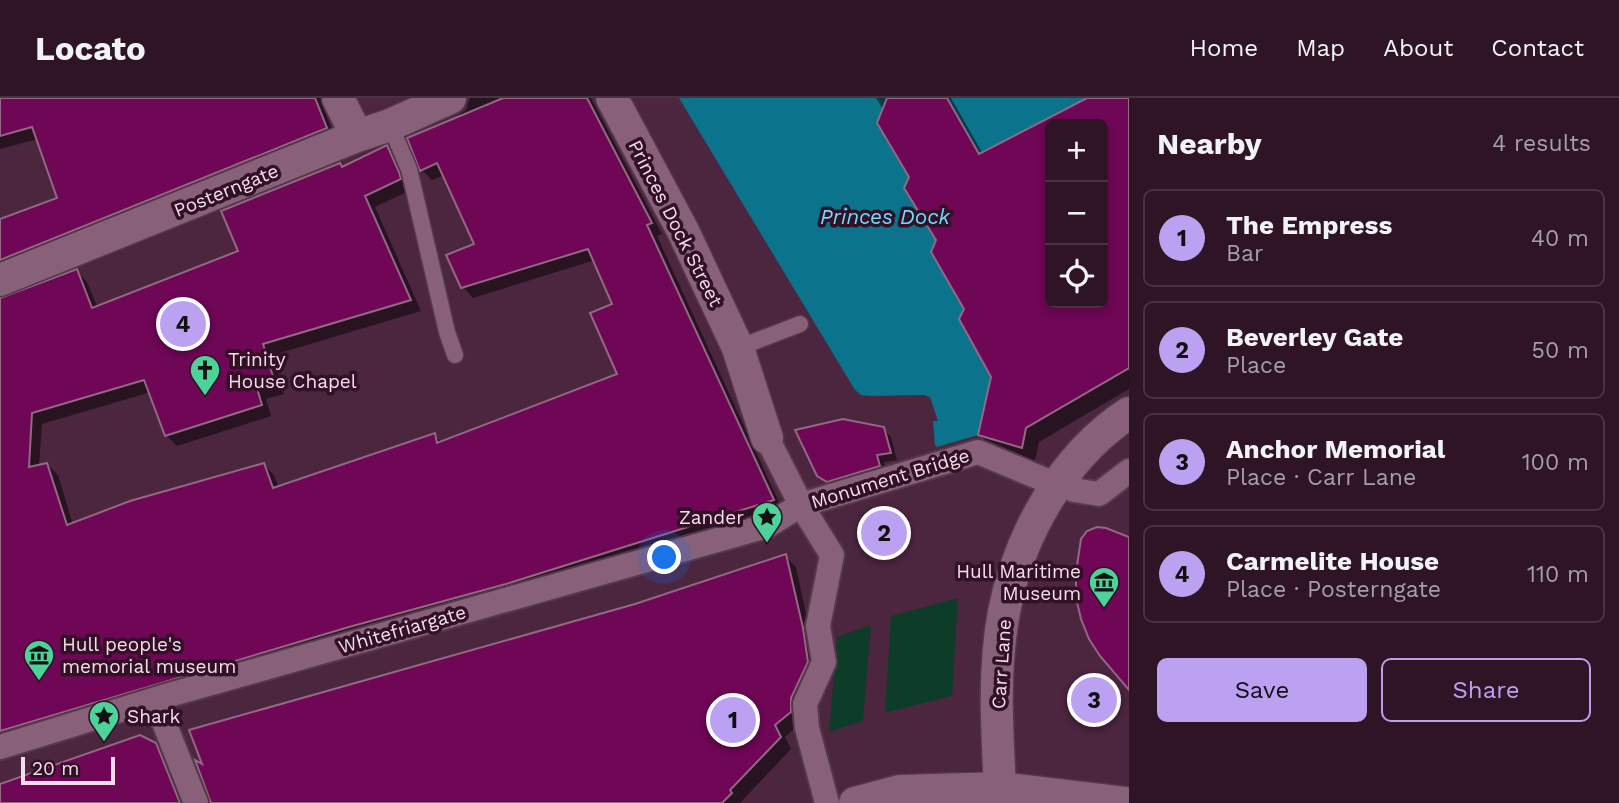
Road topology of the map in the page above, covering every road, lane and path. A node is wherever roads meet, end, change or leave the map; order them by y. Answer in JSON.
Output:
{"nodes":[{"id":1,"x":338,"y":98,"type":"edge"},
{"id":2,"x":450,"y":98,"type":"edge"},
{"id":3,"x":612,"y":98,"type":"edge"},
{"id":4,"x":390,"y":125,"type":"junction"},
{"id":5,"x":357,"y":136,"type":"junction"},
{"id":6,"x":0,"y":280,"type":"edge"},
{"id":7,"x":800,"y":324,"type":"dead end"},
{"id":8,"x":738,"y":348,"type":"junction"},
{"id":9,"x":455,"y":355,"type":"dead end"},
{"id":10,"x":1129,"y":412,"type":"edge"},
{"id":11,"x":767,"y":438,"type":"joint"},
{"id":12,"x":1129,"y":471,"type":"edge"},
{"id":13,"x":1066,"y":487,"type":"junction"},
{"id":14,"x":801,"y":505,"type":"junction"},
{"id":15,"x":155,"y":700,"type":"junction"},
{"id":16,"x":0,"y":747,"type":"edge"},
{"id":17,"x":1000,"y":788,"type":"junction"},
{"id":18,"x":1129,"y":793,"type":"edge"},
{"id":19,"x":196,"y":803,"type":"edge"},
{"id":20,"x":827,"y":803,"type":"edge"},
{"id":21,"x":855,"y":803,"type":"edge"},
{"id":22,"x":1124,"y":803,"type":"edge"}],
"edges":[{"from":1,"to":5,"type":"street"},
{"from":2,"to":4,"type":"street","name":"Posterngate"},
{"from":3,"to":8,"type":"street","name":"Princes Dock Street"},
{"from":4,"to":5,"type":"street","name":"Posterngate"},
{"from":4,"to":9,"type":"lane"},
{"from":5,"to":6,"type":"street","name":"Posterngate"},
{"from":7,"to":8,"type":"lane"},
{"from":8,"to":11,"type":"street","name":"Princes Dock Street"},
{"from":10,"to":13,"type":"street","name":"Carr Lane"},
{"from":11,"to":14,"type":"street","name":"Princes Dock Street"},
{"from":12,"to":13,"type":"street"},
{"from":13,"to":14,"type":"street","name":"Monument Bridge"},
{"from":13,"to":17,"type":"street","name":"Carr Lane"},
{"from":14,"to":15,"type":"street","name":"Whitefriargate"},
{"from":14,"to":20,"type":"street","name":"Princes Dock Street"},
{"from":15,"to":16,"type":"street","name":"Whitefriargate"},
{"from":15,"to":19,"type":"street"},
{"from":17,"to":21,"type":"street"},
{"from":17,"to":22,"type":"street"},
{"from":18,"to":22,"type":"street"}]}
